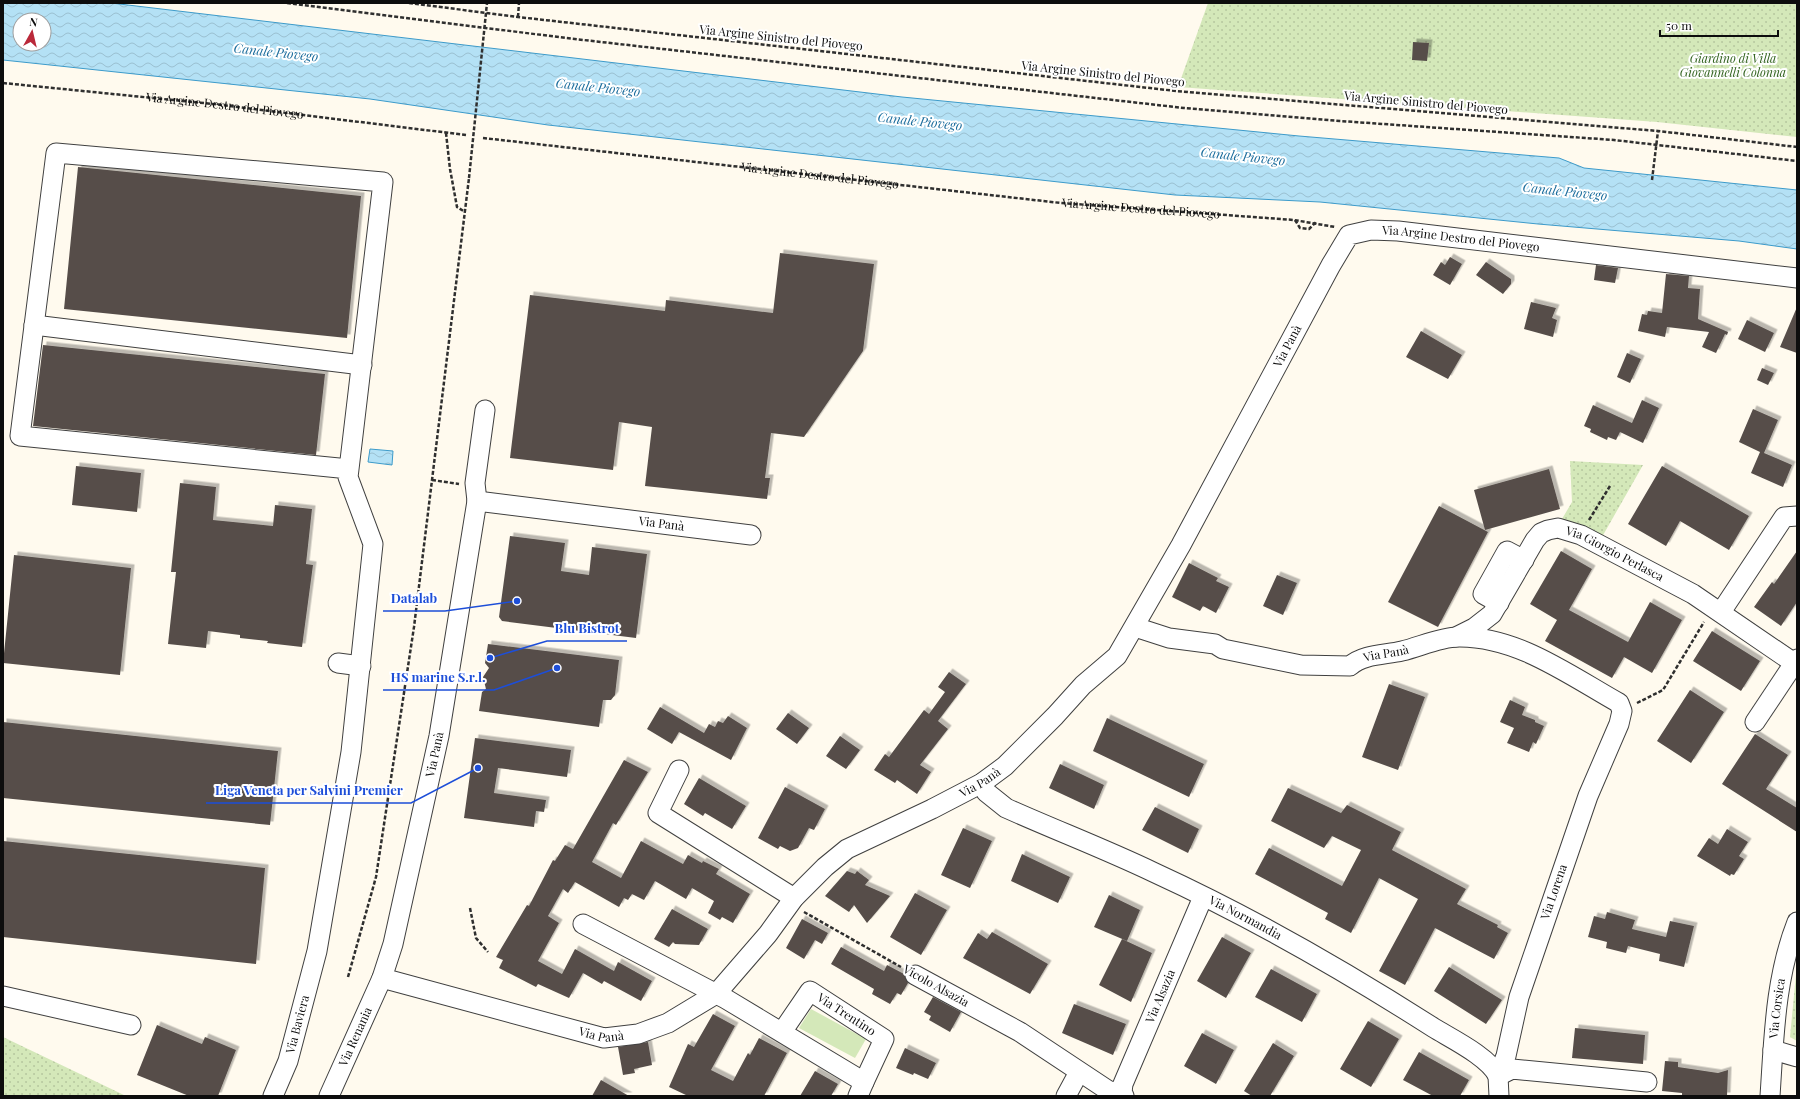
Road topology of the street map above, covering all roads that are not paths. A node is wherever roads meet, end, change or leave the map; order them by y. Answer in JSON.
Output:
{"nodes":[{"id":1,"x":1349,"y":235,"type":"joint"},
{"id":2,"x":1797,"y":278,"type":"edge"},
{"id":3,"x":34,"y":325,"type":"junction"},
{"id":4,"x":362,"y":365,"type":"junction"},
{"id":5,"x":485,"y":410,"type":"dead end"},
{"id":6,"x":349,"y":473,"type":"junction"},
{"id":7,"x":476,"y":493,"type":"junction"},
{"id":8,"x":1797,"y":516,"type":"edge"},
{"id":9,"x":751,"y":534,"type":"dead end"},
{"id":10,"x":1714,"y":615,"type":"junction"},
{"id":11,"x":1135,"y":627,"type":"junction"},
{"id":12,"x":1456,"y":637,"type":"junction"},
{"id":13,"x":1796,"y":662,"type":"edge"},
{"id":14,"x":338,"y":663,"type":"dead end"},
{"id":15,"x":361,"y":666,"type":"junction"},
{"id":16,"x":1622,"y":711,"type":"joint"},
{"id":17,"x":1755,"y":722,"type":"dead end"},
{"id":18,"x":679,"y":770,"type":"dead end"},
{"id":19,"x":982,"y":783,"type":"junction"},
{"id":20,"x":1203,"y":897,"type":"junction"},
{"id":21,"x":792,"y":901,"type":"junction"},
{"id":22,"x":1797,"y":922,"type":"edge"},
{"id":23,"x":583,"y":924,"type":"dead end"},
{"id":24,"x":915,"y":975,"type":"road end"},
{"id":25,"x":382,"y":978,"type":"junction"},
{"id":26,"x":716,"y":994,"type":"junction"},
{"id":27,"x":3,"y":996,"type":"edge"},
{"id":28,"x":131,"y":1025,"type":"dead end"},
{"id":29,"x":782,"y":1032,"type":"junction"},
{"id":30,"x":1773,"y":1050,"type":"junction"},
{"id":31,"x":1797,"y":1057,"type":"edge"},
{"id":32,"x":1079,"y":1072,"type":"junction"},
{"id":33,"x":1498,"y":1076,"type":"junction"},
{"id":34,"x":1647,"y":1082,"type":"dead end"},
{"id":35,"x":861,"y":1089,"type":"edge"},
{"id":36,"x":1123,"y":1094,"type":"edge"},
{"id":37,"x":273,"y":1096,"type":"edge"},
{"id":38,"x":329,"y":1096,"type":"edge"},
{"id":39,"x":1066,"y":1096,"type":"edge"},
{"id":40,"x":1499,"y":1096,"type":"edge"},
{"id":41,"x":1770,"y":1096,"type":"edge"}],
"edges":[{"from":1,"to":2,"type":"street","name":"Via Argine Destro del Piovego"},
{"from":1,"to":11,"type":"street","name":"Via Panà"},
{"from":3,"to":4,"type":"street"},
{"from":3,"to":4,"type":"street"},
{"from":3,"to":6,"type":"street"},
{"from":4,"to":6,"type":"street"},
{"from":5,"to":7,"type":"street"},
{"from":6,"to":15,"type":"street"},
{"from":7,"to":9,"type":"street","name":"Via Panà"},
{"from":7,"to":25,"type":"street","name":"Via Panà"},
{"from":8,"to":10,"type":"street"},
{"from":10,"to":12,"type":"street","name":"Via Giorgio Perlasca"},
{"from":10,"to":13,"type":"street","name":"Via Giorgio Perlasca"},
{"from":11,"to":12,"type":"street","name":"Via Panà"},
{"from":11,"to":19,"type":"street","name":"Via Panà"},
{"from":12,"to":16,"type":"street","name":"Via Panà"},
{"from":13,"to":17,"type":"street","name":"Via Giorgio Perlasca"},
{"from":14,"to":15,"type":"street"},
{"from":15,"to":37,"type":"street","name":"Via Baviera"},
{"from":16,"to":33,"type":"street","name":"Via Lorena"},
{"from":18,"to":21,"type":"street"},
{"from":19,"to":20,"type":"street","name":"Via Normandia"},
{"from":19,"to":21,"type":"street","name":"Via Panà"},
{"from":20,"to":33,"type":"street","name":"Via Normandia"},
{"from":20,"to":36,"type":"street","name":"Via Alsazia"},
{"from":21,"to":26,"type":"street","name":"Via Panà"},
{"from":22,"to":30,"type":"street","name":"Via Corsica"},
{"from":23,"to":26,"type":"street"},
{"from":24,"to":32,"type":"street","name":"Vicolo Alsazia"},
{"from":25,"to":26,"type":"street","name":"Via Panà"},
{"from":25,"to":38,"type":"street","name":"Via Renania"},
{"from":26,"to":29,"type":"street","name":"Via Trentino"},
{"from":27,"to":28,"type":"street"},
{"from":29,"to":35,"type":"street","name":"Via Trentino"},
{"from":29,"to":35,"type":"street","name":"Via Trentino"},
{"from":30,"to":31,"type":"street"},
{"from":30,"to":41,"type":"street","name":"Via Corsica"},
{"from":32,"to":36,"type":"street","name":"Vicolo Alsazia"},
{"from":32,"to":39,"type":"street"},
{"from":33,"to":34,"type":"street"},
{"from":33,"to":40,"type":"street","name":"Via Lorena"}]}
